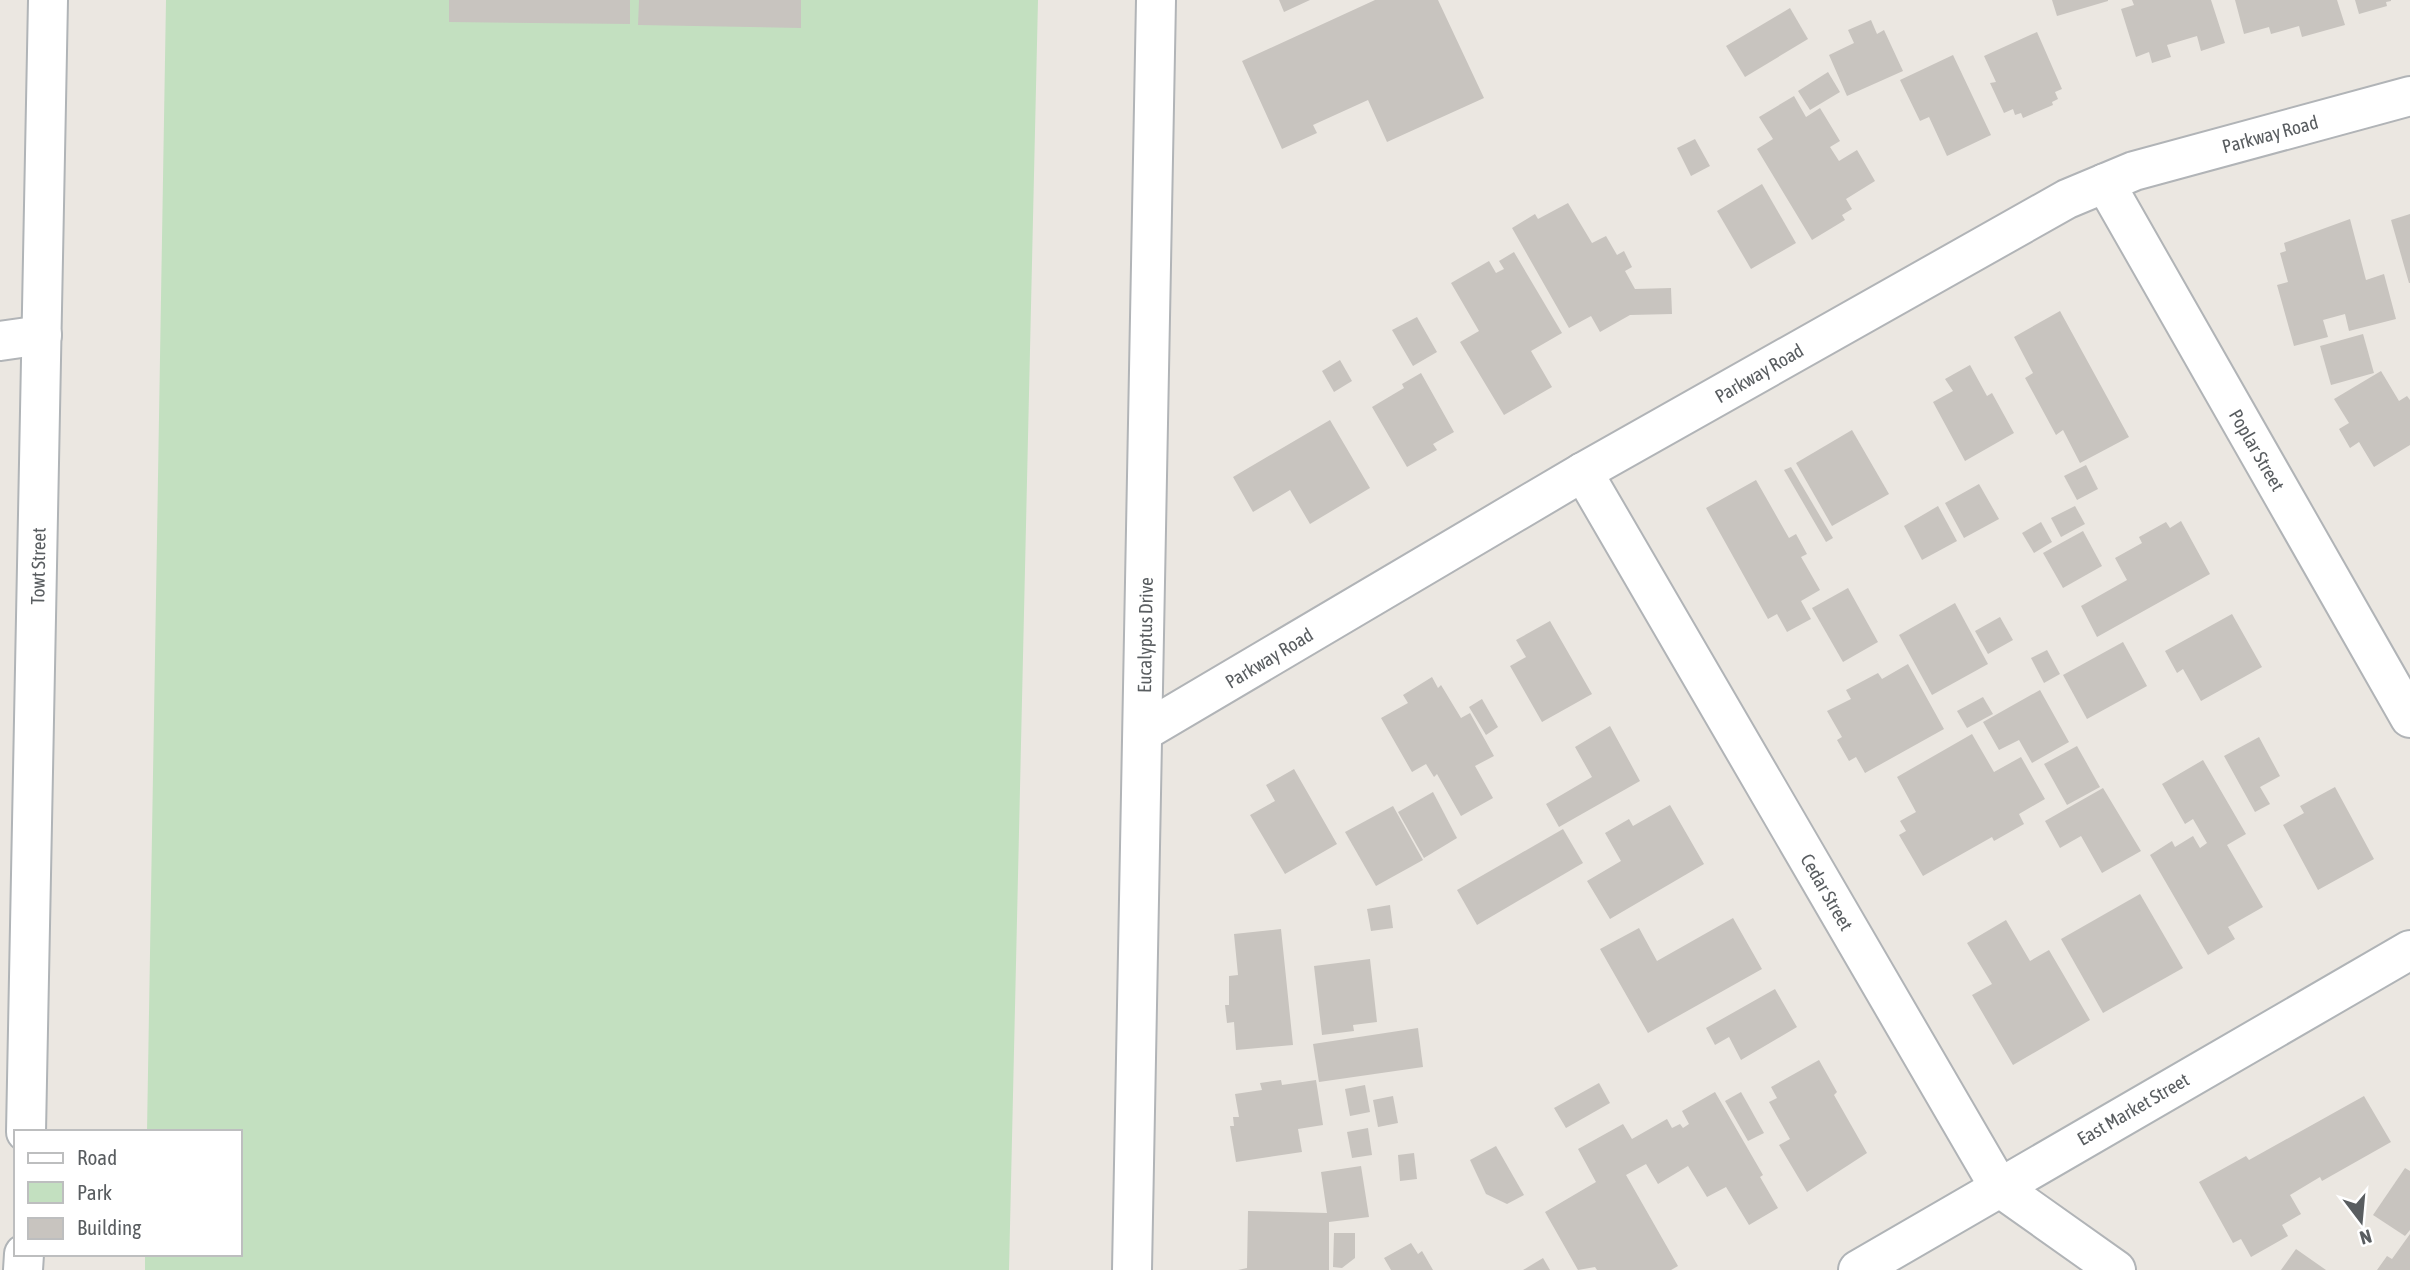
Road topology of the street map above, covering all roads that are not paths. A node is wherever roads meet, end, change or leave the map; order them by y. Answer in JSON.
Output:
{"nodes":[{"id":1,"x":48,"y":0,"type":"edge"},
{"id":2,"x":1156,"y":0,"type":"edge"},
{"id":3,"x":2410,"y":96,"type":"edge"},
{"id":4,"x":2105,"y":183,"type":"junction"},
{"id":5,"x":42,"y":334,"type":"junction"},
{"id":6,"x":0,"y":341,"type":"edge"},
{"id":7,"x":1583,"y":472,"type":"junction"},
{"id":8,"x":2410,"y":718,"type":"edge"},
{"id":9,"x":1143,"y":732,"type":"junction"},
{"id":10,"x":2410,"y":950,"type":"edge"},
{"id":11,"x":26,"y":1130,"type":"edge"},
{"id":12,"x":1999,"y":1187,"type":"junction"},
{"id":13,"x":1132,"y":1270,"type":"edge"},
{"id":14,"x":1858,"y":1270,"type":"edge"},
{"id":15,"x":2116,"y":1270,"type":"edge"}],
"edges":[{"from":1,"to":5,"type":"street","name":"Towt Street"},
{"from":2,"to":9,"type":"street","name":"Eucalyptus Drive"},
{"from":3,"to":4,"type":"street","name":"Parkway Road"},
{"from":4,"to":7,"type":"street","name":"Parkway Road"},
{"from":4,"to":8,"type":"street","name":"Poplar Street"},
{"from":5,"to":6,"type":"street"},
{"from":5,"to":11,"type":"street","name":"Towt Street"},
{"from":7,"to":9,"type":"street","name":"Parkway Road"},
{"from":7,"to":12,"type":"street","name":"Cedar Street"},
{"from":9,"to":13,"type":"street","name":"Eucalyptus Drive"},
{"from":10,"to":12,"type":"street","name":"East Market Street"},
{"from":12,"to":14,"type":"street","name":"East Market Street"},
{"from":12,"to":15,"type":"street","name":"Cedar Street"}]}
